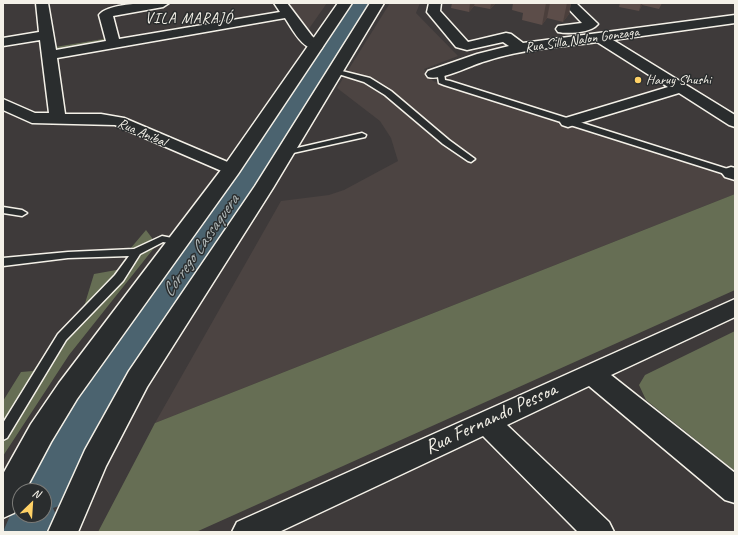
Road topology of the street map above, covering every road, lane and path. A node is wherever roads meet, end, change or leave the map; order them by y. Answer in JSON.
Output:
{"nodes":[{"id":1,"x":42,"y":3,"type":"edge"},
{"id":2,"x":163,"y":3,"type":"edge"},
{"id":3,"x":280,"y":3,"type":"edge"},
{"id":4,"x":345,"y":3,"type":"edge"},
{"id":5,"x":377,"y":3,"type":"edge"},
{"id":6,"x":436,"y":3,"type":"edge"},
{"id":7,"x":569,"y":3,"type":"edge"},
{"id":8,"x":288,"y":14,"type":"junction"},
{"id":9,"x":735,"y":19,"type":"edge"},
{"id":10,"x":708,"y":22,"type":"junction"},
{"id":11,"x":553,"y":30,"type":"dead end"},
{"id":12,"x":728,"y":33,"type":"dead end"},
{"id":13,"x":531,"y":34,"type":"dead end"},
{"id":14,"x":46,"y":35,"type":"junction"},
{"id":15,"x":599,"y":37,"type":"junction"},
{"id":16,"x":3,"y":42,"type":"edge"},
{"id":17,"x":114,"y":44,"type":"junction"},
{"id":18,"x":541,"y":45,"type":"junction"},
{"id":19,"x":316,"y":46,"type":"junction"},
{"id":20,"x":520,"y":48,"type":"junction"},
{"id":21,"x":49,"y":55,"type":"junction"},
{"id":22,"x":334,"y":71,"type":"junction"},
{"id":23,"x":432,"y":74,"type":"joint"},
{"id":24,"x":680,"y":88,"type":"junction"},
{"id":25,"x":3,"y":104,"type":"edge"},
{"id":26,"x":32,"y":118,"type":"junction"},
{"id":27,"x":58,"y":118,"type":"junction"},
{"id":28,"x":3,"y":120,"type":"edge"},
{"id":29,"x":568,"y":122,"type":"junction"},
{"id":30,"x":735,"y":122,"type":"edge"},
{"id":31,"x":362,"y":135,"type":"dead end"},
{"id":32,"x":284,"y":153,"type":"junction"},
{"id":33,"x":471,"y":159,"type":"dead end"},
{"id":34,"x":231,"y":170,"type":"junction"},
{"id":35,"x":733,"y":174,"type":"edge"},
{"id":36,"x":3,"y":210,"type":"edge"},
{"id":37,"x":22,"y":213,"type":"dead end"},
{"id":38,"x":179,"y":242,"type":"junction"},
{"id":39,"x":136,"y":252,"type":"junction"},
{"id":40,"x":3,"y":262,"type":"edge"},
{"id":41,"x":735,"y":307,"type":"edge"},
{"id":42,"x":591,"y":373,"type":"junction"},
{"id":43,"x":486,"y":422,"type":"junction"},
{"id":44,"x":3,"y":434,"type":"edge"},
{"id":45,"x":735,"y":490,"type":"edge"},
{"id":46,"x":3,"y":503,"type":"edge"},
{"id":47,"x":63,"y":532,"type":"edge"},
{"id":48,"x":247,"y":532,"type":"edge"},
{"id":49,"x":599,"y":532,"type":"edge"}],
"edges":[{"from":1,"to":14,"type":"street"},
{"from":2,"to":17,"type":"street"},
{"from":3,"to":8,"type":"street"},
{"from":4,"to":19,"type":"main road"},
{"from":5,"to":22,"type":"main road"},
{"from":6,"to":20,"type":"street"},
{"from":7,"to":11,"type":"street"},
{"from":8,"to":17,"type":"street"},
{"from":8,"to":19,"type":"street"},
{"from":9,"to":10,"type":"street","name":"Rua Silla Nalon Gonzaga"},
{"from":10,"to":12,"type":"street"},
{"from":10,"to":15,"type":"street","name":"Rua Silla Nalon Gonzaga"},
{"from":13,"to":18,"type":"street"},
{"from":14,"to":16,"type":"street"},
{"from":14,"to":21,"type":"street"},
{"from":15,"to":18,"type":"street","name":"Rua Silla Nalon Gonzaga"},
{"from":15,"to":24,"type":"street"},
{"from":17,"to":21,"type":"street"},
{"from":18,"to":20,"type":"street","name":"Rua Silla Nalon Gonzaga"},
{"from":19,"to":34,"type":"main road"},
{"from":20,"to":23,"type":"street","name":"Rua Silla Nalon Gonzaga"},
{"from":21,"to":27,"type":"street"},
{"from":22,"to":32,"type":"main road"},
{"from":22,"to":33,"type":"lane"},
{"from":23,"to":29,"type":"lane"},
{"from":24,"to":29,"type":"street"},
{"from":24,"to":30,"type":"street"},
{"from":25,"to":26,"type":"street","name":"Rua Aníbal"},
{"from":26,"to":27,"type":"street","name":"Rua Aníbal"},
{"from":26,"to":28,"type":"street"},
{"from":27,"to":34,"type":"street","name":"Rua Aníbal"},
{"from":29,"to":35,"type":"lane"},
{"from":31,"to":32,"type":"lane"},
{"from":32,"to":47,"type":"main road"},
{"from":34,"to":38,"type":"main road"},
{"from":36,"to":37,"type":"lane"},
{"from":38,"to":39,"type":"lane"},
{"from":38,"to":46,"type":"main road"},
{"from":39,"to":40,"type":"lane"},
{"from":39,"to":44,"type":"lane"},
{"from":41,"to":42,"type":"street","name":"Rua Fernando Pessoa"},
{"from":42,"to":43,"type":"street","name":"Rua Fernando Pessoa"},
{"from":42,"to":45,"type":"street"},
{"from":43,"to":48,"type":"street","name":"Rua Fernando Pessoa"},
{"from":43,"to":49,"type":"street"}]}
